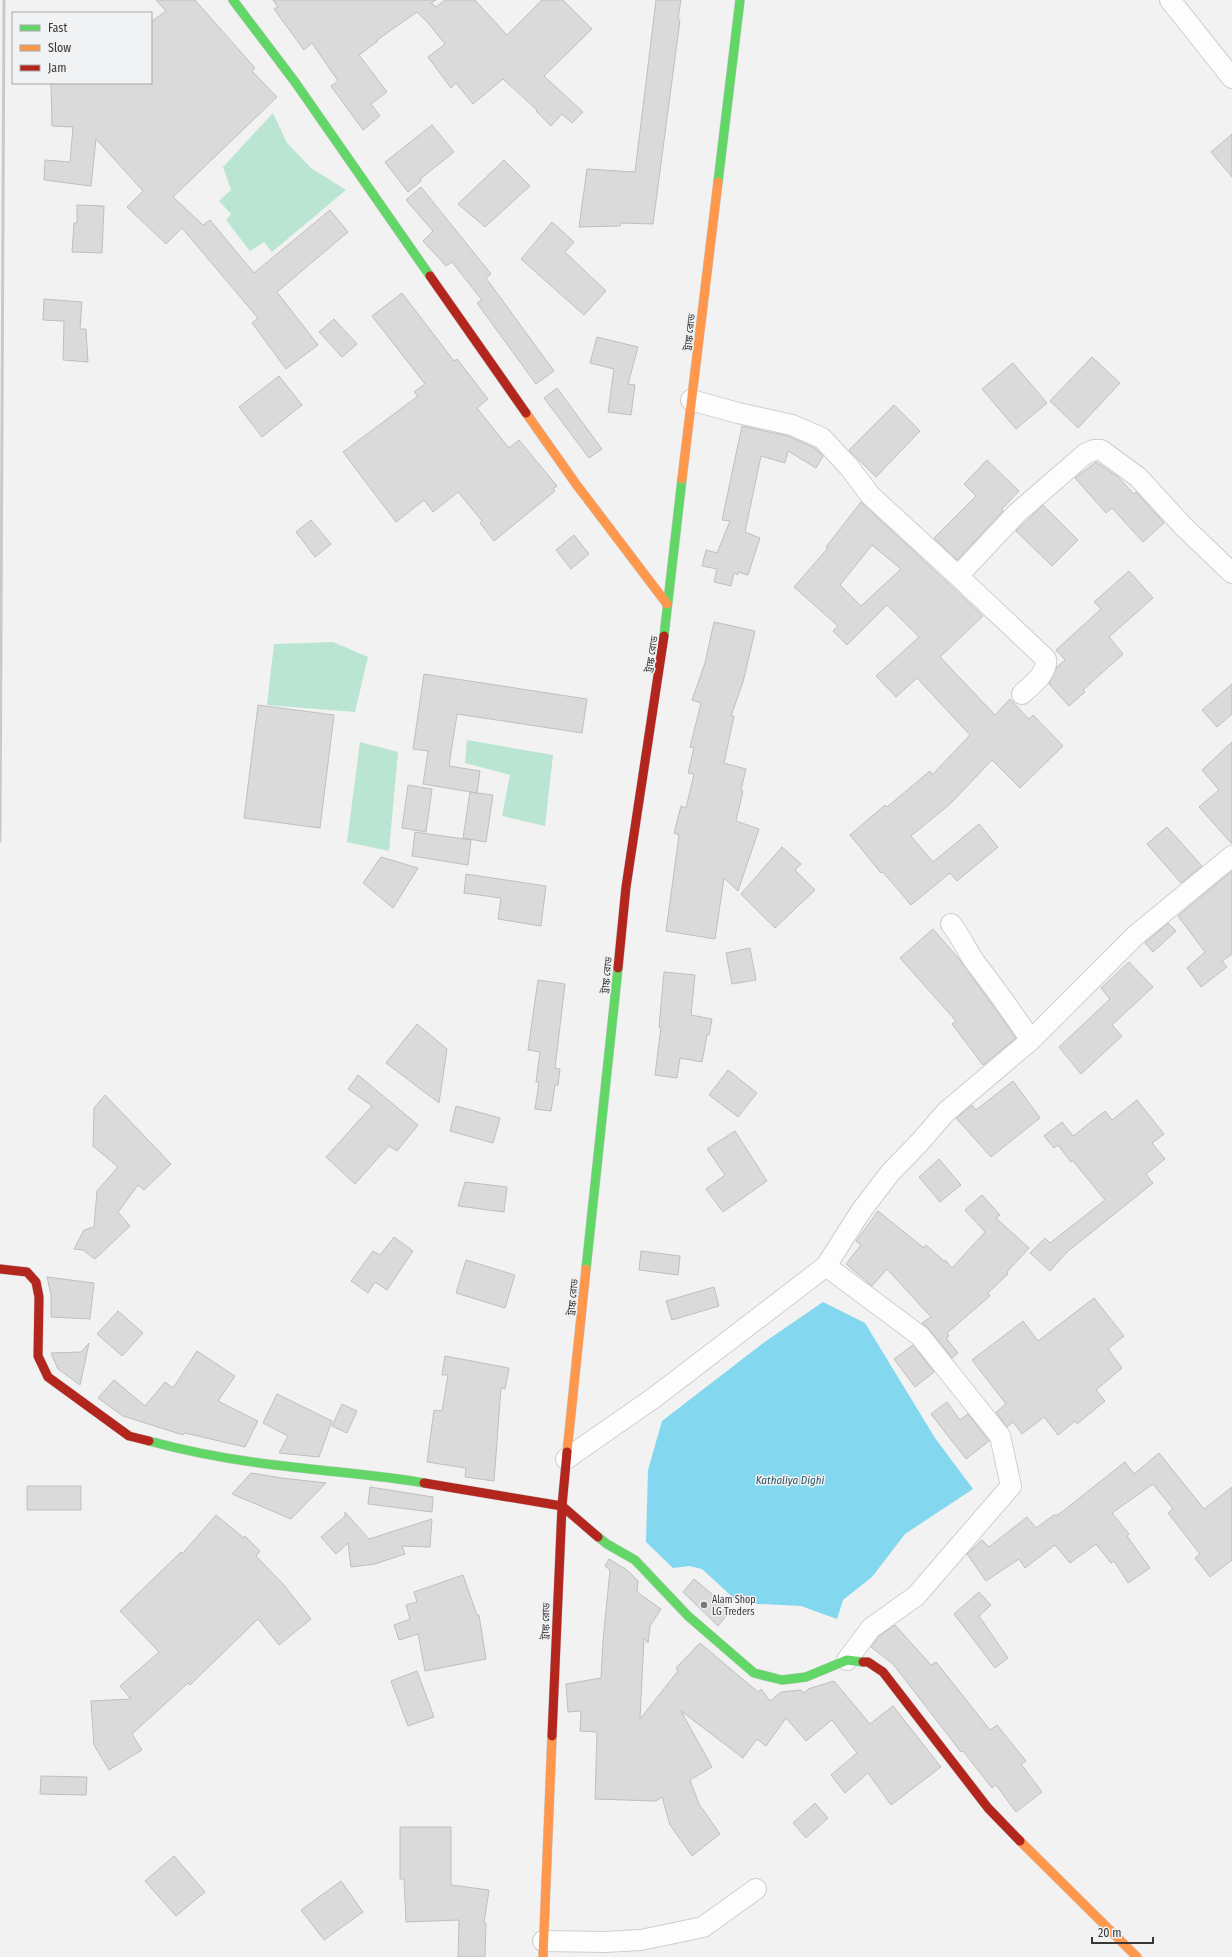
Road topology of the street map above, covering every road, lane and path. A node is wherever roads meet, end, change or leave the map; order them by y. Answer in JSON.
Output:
{"nodes":[{"id":1,"x":233,"y":0,"type":"edge"},
{"id":2,"x":740,"y":0,"type":"edge"},
{"id":3,"x":1170,"y":0,"type":"edge"},
{"id":4,"x":1232,"y":78,"type":"edge"},
{"id":5,"x":691,"y":400,"type":"junction"},
{"id":6,"x":1232,"y":573,"type":"edge"},
{"id":7,"x":958,"y":576,"type":"junction"},
{"id":8,"x":667,"y":604,"type":"junction"},
{"id":9,"x":1022,"y":694,"type":"dead end"},
{"id":10,"x":1232,"y":856,"type":"edge"},
{"id":11,"x":951,"y":924,"type":"dead end"},
{"id":12,"x":1030,"y":1040,"type":"junction"},
{"id":13,"x":826,"y":1266,"type":"junction"},
{"id":14,"x":0,"y":1269,"type":"edge"},
{"id":15,"x":566,"y":1459,"type":"junction"},
{"id":16,"x":562,"y":1506,"type":"junction"},
{"id":17,"x":847,"y":1660,"type":"junction"},
{"id":18,"x":756,"y":1889,"type":"dead end"},
{"id":19,"x":543,"y":1949,"type":"edge"},
{"id":20,"x":1137,"y":1957,"type":"edge"}],
"edges":[{"from":1,"to":8,"type":"main road"},
{"from":2,"to":5,"type":"main road","name":"ট্রাঙ্ক রোড"},
{"from":3,"to":4,"type":"street"},
{"from":5,"to":7,"type":"street"},
{"from":5,"to":8,"type":"main road","name":"ট্রাঙ্ক রোড"},
{"from":6,"to":7,"type":"street"},
{"from":7,"to":9,"type":"street"},
{"from":8,"to":15,"type":"main road","name":"ট্রাঙ্ক রোড"},
{"from":10,"to":12,"type":"street"},
{"from":11,"to":12,"type":"street"},
{"from":12,"to":13,"type":"street"},
{"from":13,"to":15,"type":"street"},
{"from":13,"to":17,"type":"street"},
{"from":14,"to":16,"type":"main road"},
{"from":15,"to":16,"type":"main road","name":"ট্রাঙ্ক রোড"},
{"from":16,"to":17,"type":"main road"},
{"from":16,"to":19,"type":"main road","name":"ট্রাঙ্ক রোড"},
{"from":17,"to":20,"type":"main road"},
{"from":18,"to":19,"type":"street"}]}
